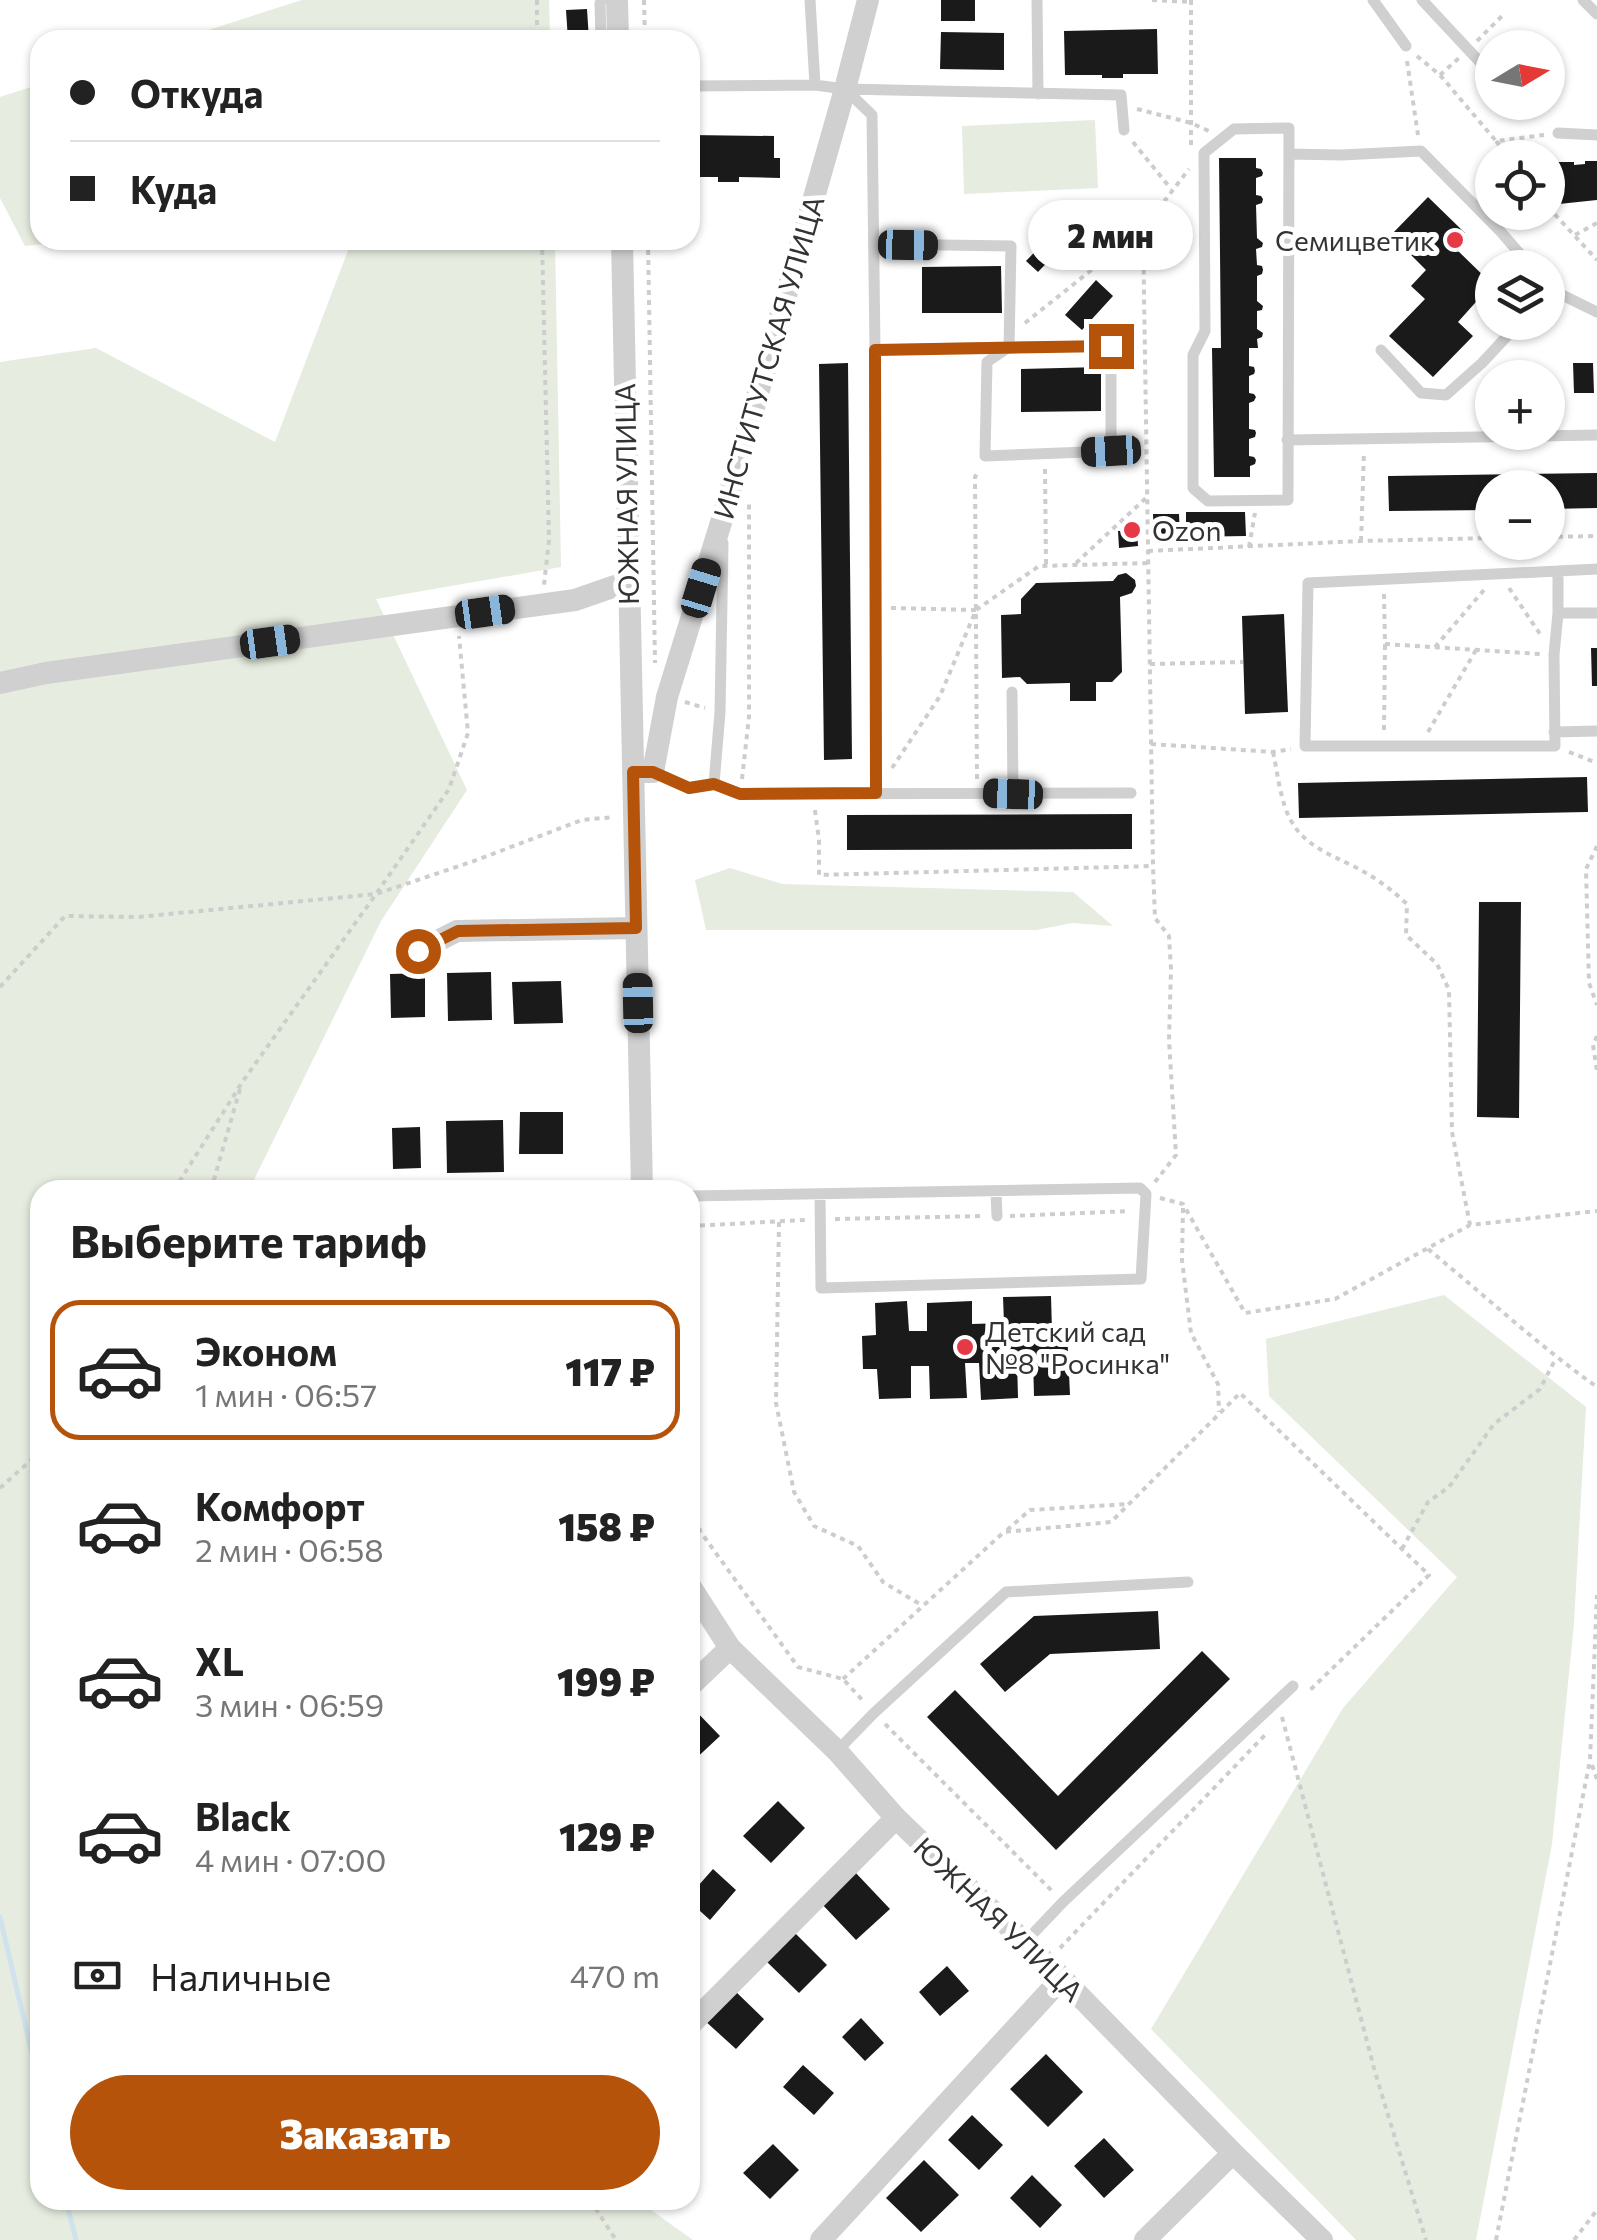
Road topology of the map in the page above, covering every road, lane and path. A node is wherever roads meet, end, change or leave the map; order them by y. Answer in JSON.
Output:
{"nodes":[{"id":1,"x":536,"y":0,"type":"edge"},
{"id":2,"x":644,"y":0,"type":"edge"},
{"id":3,"x":810,"y":0,"type":"edge"},
{"id":4,"x":868,"y":0,"type":"edge"},
{"id":5,"x":1037,"y":0,"type":"edge"},
{"id":6,"x":1152,"y":0,"type":"edge"},
{"id":7,"x":1373,"y":0,"type":"edge"},
{"id":8,"x":1422,"y":0,"type":"edge"},
{"id":9,"x":1583,"y":0,"type":"edge"},
{"id":10,"x":605,"y":1,"type":"edge"},
{"id":11,"x":1191,"y":1,"type":"edge"},
{"id":12,"x":1597,"y":14,"type":"edge"},
{"id":13,"x":538,"y":30,"type":"edge"},
{"id":14,"x":602,"y":30,"type":"edge"},
{"id":15,"x":615,"y":30,"type":"edge"},
{"id":16,"x":645,"y":30,"type":"edge"},
{"id":17,"x":1406,"y":46,"type":"junction"},
{"id":18,"x":1475,"y":57,"type":"edge"},
{"id":19,"x":700,"y":86,"type":"edge"},
{"id":20,"x":816,"y":86,"type":"junction"},
{"id":21,"x":845,"y":89,"type":"junction"},
{"id":22,"x":1038,"y":94,"type":"junction"},
{"id":23,"x":1122,"y":105,"type":"junction"},
{"id":24,"x":1191,"y":123,"type":"junction"},
{"id":25,"x":1124,"y":130,"type":"joint"},
{"id":26,"x":1558,"y":133,"type":"joint"},
{"id":27,"x":1597,"y":135,"type":"edge"},
{"id":28,"x":1495,"y":140,"type":"edge"},
{"id":29,"x":1504,"y":140,"type":"edge"},
{"id":30,"x":1192,"y":152,"type":"dead end"},
{"id":31,"x":1421,"y":152,"type":"junction"},
{"id":32,"x":1289,"y":154,"type":"junction"},
{"id":33,"x":1192,"y":166,"type":"dead end"},
{"id":34,"x":1172,"y":190,"type":"junction"},
{"id":35,"x":1596,"y":223,"type":"edge"},
{"id":36,"x":1565,"y":225,"type":"edge"},
{"id":37,"x":1143,"y":230,"type":"junction"},
{"id":38,"x":1575,"y":235,"type":"junction"},
{"id":39,"x":874,"y":244,"type":"junction"},
{"id":40,"x":542,"y":250,"type":"edge"},
{"id":41,"x":622,"y":250,"type":"edge"},
{"id":42,"x":648,"y":250,"type":"edge"},
{"id":43,"x":1517,"y":250,"type":"edge"},
{"id":44,"x":1597,"y":260,"type":"edge"},
{"id":45,"x":1565,"y":297,"type":"edge"},
{"id":46,"x":1597,"y":312,"type":"edge"},
{"id":47,"x":1504,"y":340,"type":"edge"},
{"id":48,"x":1009,"y":341,"type":"junction"},
{"id":49,"x":875,"y":350,"type":"junction"},
{"id":50,"x":1381,"y":350,"type":"dead end"},
{"id":51,"x":1597,"y":435,"type":"edge"},
{"id":52,"x":1364,"y":438,"type":"junction"},
{"id":53,"x":1287,"y":440,"type":"junction"},
{"id":54,"x":1044,"y":454,"type":"junction"},
{"id":55,"x":985,"y":456,"type":"junction"},
{"id":56,"x":1146,"y":498,"type":"junction"},
{"id":57,"x":1257,"y":500,"type":"junction"},
{"id":58,"x":749,"y":502,"type":"dead end"},
{"id":59,"x":724,"y":516,"type":"junction"},
{"id":60,"x":1597,"y":536,"type":"edge"},
{"id":61,"x":1565,"y":537,"type":"edge"},
{"id":62,"x":1475,"y":538,"type":"edge"},
{"id":63,"x":1361,"y":541,"type":"junction"},
{"id":64,"x":1249,"y":548,"type":"junction"},
{"id":65,"x":1148,"y":551,"type":"junction"},
{"id":66,"x":1148,"y":563,"type":"junction"},
{"id":67,"x":1075,"y":565,"type":"junction"},
{"id":68,"x":1046,"y":566,"type":"junction"},
{"id":69,"x":1597,"y":569,"type":"edge"},
{"id":70,"x":1558,"y":571,"type":"junction"},
{"id":71,"x":1499,"y":574,"type":"junction"},
{"id":72,"x":1383,"y":580,"type":"junction"},
{"id":73,"x":627,"y":582,"type":"junction"},
{"id":74,"x":541,"y":604,"type":"junction"},
{"id":75,"x":876,"y":607,"type":"junction"},
{"id":76,"x":976,"y":610,"type":"junction"},
{"id":77,"x":1597,"y":612,"type":"edge"},
{"id":78,"x":1558,"y":613,"type":"junction"},
{"id":79,"x":457,"y":616,"type":"junction"},
{"id":80,"x":1385,"y":644,"type":"junction"},
{"id":81,"x":1435,"y":647,"type":"junction"},
{"id":82,"x":1476,"y":650,"type":"junction"},
{"id":83,"x":1554,"y":654,"type":"junction"},
{"id":84,"x":1243,"y":662,"type":"dead end"},
{"id":85,"x":1150,"y":664,"type":"junction"},
{"id":86,"x":0,"y":683,"type":"edge"},
{"id":87,"x":1012,"y":692,"type":"dead end"},
{"id":88,"x":667,"y":697,"type":"junction"},
{"id":89,"x":720,"y":712,"type":"junction"},
{"id":90,"x":1597,"y":731,"type":"edge"},
{"id":91,"x":1554,"y":732,"type":"junction"},
{"id":92,"x":1152,"y":744,"type":"junction"},
{"id":93,"x":1305,"y":746,"type":"junction"},
{"id":94,"x":1555,"y":746,"type":"junction"},
{"id":95,"x":1384,"y":747,"type":"junction"},
{"id":96,"x":1418,"y":747,"type":"junction"},
{"id":97,"x":1273,"y":752,"type":"junction"},
{"id":98,"x":1597,"y":763,"type":"edge"},
{"id":99,"x":643,"y":772,"type":"junction"},
{"id":100,"x":714,"y":784,"type":"junction"},
{"id":101,"x":977,"y":792,"type":"junction"},
{"id":102,"x":1131,"y":792,"type":"dead end"},
{"id":103,"x":813,"y":793,"type":"junction"},
{"id":104,"x":876,"y":793,"type":"junction"},
{"id":105,"x":740,"y":794,"type":"junction"},
{"id":106,"x":1013,"y":794,"type":"junction"},
{"id":107,"x":634,"y":815,"type":"junction"},
{"id":108,"x":1597,"y":846,"type":"edge"},
{"id":109,"x":1153,"y":866,"type":"junction"},
{"id":110,"x":376,"y":894,"type":"junction"},
{"id":111,"x":636,"y":928,"type":"junction"},
{"id":112,"x":418,"y":951,"type":"dead end"},
{"id":113,"x":0,"y":987,"type":"edge"},
{"id":114,"x":1597,"y":1005,"type":"edge"},
{"id":115,"x":1597,"y":1036,"type":"edge"},
{"id":116,"x":1597,"y":1070,"type":"edge"},
{"id":117,"x":243,"y":1080,"type":"junction"},
{"id":118,"x":180,"y":1180,"type":"edge"},
{"id":119,"x":214,"y":1180,"type":"edge"},
{"id":120,"x":642,"y":1180,"type":"edge"},
{"id":121,"x":996,"y":1191,"type":"junction"},
{"id":122,"x":820,"y":1194,"type":"junction"},
{"id":123,"x":1146,"y":1194,"type":"junction"},
{"id":124,"x":700,"y":1196,"type":"edge"},
{"id":125,"x":1184,"y":1204,"type":"junction"},
{"id":126,"x":1144,"y":1210,"type":"junction"},
{"id":127,"x":1597,"y":1212,"type":"edge"},
{"id":128,"x":998,"y":1216,"type":"junction"},
{"id":129,"x":822,"y":1219,"type":"junction"},
{"id":130,"x":779,"y":1221,"type":"junction"},
{"id":131,"x":700,"y":1225,"type":"edge"},
{"id":132,"x":1470,"y":1225,"type":"junction"},
{"id":133,"x":1428,"y":1249,"type":"junction"},
{"id":134,"x":1556,"y":1358,"type":"junction"},
{"id":135,"x":1597,"y":1388,"type":"edge"},
{"id":136,"x":1219,"y":1414,"type":"junction"},
{"id":137,"x":30,"y":1461,"type":"edge"},
{"id":138,"x":0,"y":1488,"type":"edge"},
{"id":139,"x":1129,"y":1504,"type":"junction"},
{"id":140,"x":1004,"y":1532,"type":"junction"},
{"id":141,"x":1402,"y":1549,"type":"junction"},
{"id":142,"x":1188,"y":1582,"type":"dead end"},
{"id":143,"x":1597,"y":1594,"type":"edge"},
{"id":144,"x":700,"y":1602,"type":"edge"},
{"id":145,"x":923,"y":1606,"type":"junction"},
{"id":146,"x":730,"y":1648,"type":"junction"},
{"id":147,"x":700,"y":1676,"type":"edge"},
{"id":148,"x":843,"y":1679,"type":"dead end"},
{"id":149,"x":1293,"y":1686,"type":"dead end"},
{"id":150,"x":1296,"y":1704,"type":"dead end"},
{"id":151,"x":1282,"y":1717,"type":"dead end"},
{"id":152,"x":1269,"y":1731,"type":"dead end"},
{"id":153,"x":837,"y":1751,"type":"junction"},
{"id":154,"x":1590,"y":1760,"type":"junction"},
{"id":155,"x":1597,"y":1779,"type":"edge"},
{"id":156,"x":896,"y":1818,"type":"junction"},
{"id":157,"x":1025,"y":1942,"type":"junction"},
{"id":158,"x":1054,"y":1970,"type":"junction"},
{"id":159,"x":700,"y":2014,"type":"edge"},
{"id":160,"x":1234,"y":2153,"type":"junction"},
{"id":161,"x":596,"y":2210,"type":"edge"},
{"id":162,"x":1597,"y":2210,"type":"edge"},
{"id":163,"x":616,"y":2240,"type":"edge"},
{"id":164,"x":821,"y":2240,"type":"edge"},
{"id":165,"x":1145,"y":2240,"type":"edge"},
{"id":166,"x":1322,"y":2240,"type":"edge"},
{"id":167,"x":1426,"y":2240,"type":"edge"},
{"id":168,"x":1496,"y":2240,"type":"edge"},
{"id":169,"x":1574,"y":2240,"type":"edge"}],
"edges":[{"from":1,"to":13,"type":"path"},
{"from":2,"to":16,"type":"path"},
{"from":3,"to":20,"type":"lane"},
{"from":4,"to":21,"type":"street","name":"ИНСТИТУТСКАЯ УЛИЦА"},
{"from":5,"to":22,"type":"lane"},
{"from":6,"to":11,"type":"path"},
{"from":7,"to":17,"type":"lane"},
{"from":8,"to":18,"type":"lane"},
{"from":9,"to":12,"type":"lane"},
{"from":10,"to":14,"type":"lane"},
{"from":10,"to":15,"type":"street"},
{"from":11,"to":24,"type":"path"},
{"from":17,"to":28,"type":"path"},
{"from":17,"to":31,"type":"path"},
{"from":19,"to":20,"type":"lane"},
{"from":20,"to":21,"type":"lane"},
{"from":21,"to":22,"type":"lane"},
{"from":21,"to":39,"type":"lane"},
{"from":21,"to":59,"type":"street","name":"ИНСТИТУТСКАЯ УЛИЦА"},
{"from":22,"to":23,"type":"lane"},
{"from":23,"to":24,"type":"path"},
{"from":23,"to":25,"type":"lane"},
{"from":24,"to":30,"type":"path"},
{"from":25,"to":34,"type":"path"},
{"from":26,"to":27,"type":"lane"},
{"from":26,"to":29,"type":"path"},
{"from":31,"to":32,"type":"lane"},
{"from":31,"to":43,"type":"lane"},
{"from":32,"to":53,"type":"lane"},
{"from":32,"to":57,"type":"lane"},
{"from":33,"to":34,"type":"path"},
{"from":34,"to":37,"type":"path"},
{"from":35,"to":38,"type":"path"},
{"from":36,"to":38,"type":"path"},
{"from":37,"to":48,"type":"path"},
{"from":37,"to":56,"type":"path"},
{"from":38,"to":44,"type":"path"},
{"from":39,"to":48,"type":"lane"},
{"from":39,"to":49,"type":"lane"},
{"from":40,"to":74,"type":"path"},
{"from":41,"to":73,"type":"street","name":"ЮЖНАЯ УЛИЦА"},
{"from":42,"to":88,"type":"path"},
{"from":45,"to":46,"type":"lane"},
{"from":47,"to":50,"type":"lane"},
{"from":48,"to":49,"type":"lane"},
{"from":48,"to":54,"type":"lane"},
{"from":48,"to":55,"type":"lane"},
{"from":49,"to":75,"type":"lane"},
{"from":51,"to":52,"type":"lane"},
{"from":52,"to":53,"type":"lane"},
{"from":52,"to":63,"type":"path"},
{"from":53,"to":57,"type":"lane"},
{"from":54,"to":55,"type":"lane"},
{"from":54,"to":68,"type":"path"},
{"from":55,"to":76,"type":"path"},
{"from":56,"to":65,"type":"path"},
{"from":56,"to":67,"type":"path"},
{"from":57,"to":64,"type":"path"},
{"from":58,"to":105,"type":"path"},
{"from":59,"to":88,"type":"street","name":"ИНСТИТУТСКАЯ УЛИЦА"},
{"from":59,"to":89,"type":"lane"},
{"from":60,"to":61,"type":"path"},
{"from":62,"to":63,"type":"path"},
{"from":63,"to":64,"type":"path"},
{"from":64,"to":65,"type":"path"},
{"from":65,"to":66,"type":"path"},
{"from":66,"to":67,"type":"path"},
{"from":66,"to":85,"type":"path"},
{"from":67,"to":68,"type":"path"},
{"from":68,"to":76,"type":"path"},
{"from":69,"to":70,"type":"lane"},
{"from":70,"to":71,"type":"lane"},
{"from":70,"to":78,"type":"lane"},
{"from":71,"to":72,"type":"lane"},
{"from":71,"to":81,"type":"path"},
{"from":71,"to":83,"type":"path"},
{"from":72,"to":80,"type":"path"},
{"from":72,"to":93,"type":"lane"},
{"from":73,"to":74,"type":"street"},
{"from":73,"to":99,"type":"street","name":"ЮЖНАЯ УЛИЦА"},
{"from":74,"to":79,"type":"street"},
{"from":75,"to":76,"type":"path"},
{"from":75,"to":104,"type":"lane"},
{"from":76,"to":101,"type":"path"},
{"from":76,"to":104,"type":"path"},
{"from":77,"to":78,"type":"lane"},
{"from":78,"to":83,"type":"lane"},
{"from":79,"to":86,"type":"street"},
{"from":79,"to":110,"type":"path"},
{"from":80,"to":81,"type":"path"},
{"from":80,"to":95,"type":"path"},
{"from":81,"to":82,"type":"path"},
{"from":82,"to":83,"type":"path"},
{"from":82,"to":96,"type":"path"},
{"from":83,"to":91,"type":"lane"},
{"from":84,"to":85,"type":"path"},
{"from":85,"to":92,"type":"path"},
{"from":87,"to":106,"type":"lane"},
{"from":88,"to":89,"type":"path"},
{"from":88,"to":99,"type":"street","name":"ИНСТИТУТСКАЯ УЛИЦА"},
{"from":89,"to":100,"type":"lane"},
{"from":90,"to":91,"type":"lane"},
{"from":91,"to":94,"type":"lane"},
{"from":92,"to":97,"type":"path"},
{"from":92,"to":109,"type":"path"},
{"from":93,"to":95,"type":"lane"},
{"from":93,"to":97,"type":"path"},
{"from":94,"to":96,"type":"lane"},
{"from":94,"to":98,"type":"path"},
{"from":95,"to":96,"type":"lane"},
{"from":97,"to":132,"type":"path"},
{"from":99,"to":100,"type":"lane"},
{"from":99,"to":107,"type":"street"},
{"from":100,"to":105,"type":"lane"},
{"from":101,"to":104,"type":"lane"},
{"from":101,"to":106,"type":"lane"},
{"from":102,"to":106,"type":"lane"},
{"from":103,"to":104,"type":"lane"},
{"from":103,"to":105,"type":"lane"},
{"from":103,"to":109,"type":"path"},
{"from":107,"to":110,"type":"path"},
{"from":107,"to":111,"type":"street"},
{"from":108,"to":114,"type":"path"},
{"from":109,"to":123,"type":"path"},
{"from":110,"to":113,"type":"path"},
{"from":110,"to":117,"type":"path"},
{"from":111,"to":112,"type":"street"},
{"from":111,"to":120,"type":"street"},
{"from":115,"to":116,"type":"path"},
{"from":117,"to":118,"type":"path"},
{"from":117,"to":119,"type":"path"},
{"from":121,"to":122,"type":"lane"},
{"from":121,"to":123,"type":"lane"},
{"from":121,"to":128,"type":"lane"},
{"from":122,"to":124,"type":"lane"},
{"from":122,"to":129,"type":"lane"},
{"from":123,"to":125,"type":"path"},
{"from":123,"to":126,"type":"lane"},
{"from":125,"to":133,"type":"path"},
{"from":125,"to":136,"type":"path"},
{"from":126,"to":128,"type":"path"},
{"from":126,"to":129,"type":"lane"},
{"from":127,"to":132,"type":"path"},
{"from":128,"to":129,"type":"path"},
{"from":129,"to":130,"type":"path"},
{"from":130,"to":131,"type":"path"},
{"from":130,"to":145,"type":"path"},
{"from":132,"to":133,"type":"path"},
{"from":133,"to":134,"type":"path"},
{"from":134,"to":135,"type":"path"},
{"from":134,"to":141,"type":"path"},
{"from":136,"to":139,"type":"path"},
{"from":136,"to":141,"type":"path"},
{"from":137,"to":138,"type":"path"},
{"from":139,"to":140,"type":"path"},
{"from":139,"to":140,"type":"path"},
{"from":140,"to":145,"type":"path"},
{"from":141,"to":150,"type":"path"},
{"from":142,"to":153,"type":"lane"},
{"from":143,"to":154,"type":"path"},
{"from":144,"to":146,"type":"street","name":"ЮЖНАЯ УЛИЦА"},
{"from":145,"to":148,"type":"path"},
{"from":146,"to":147,"type":"street"},
{"from":146,"to":153,"type":"street","name":"ЮЖНАЯ УЛИЦА"},
{"from":149,"to":157,"type":"lane"},
{"from":151,"to":167,"type":"path"},
{"from":152,"to":158,"type":"path"},
{"from":153,"to":156,"type":"street","name":"ЮЖНАЯ УЛИЦА"},
{"from":154,"to":155,"type":"path"},
{"from":154,"to":168,"type":"path"},
{"from":156,"to":157,"type":"street","name":"ЮЖНАЯ УЛИЦА"},
{"from":156,"to":159,"type":"street"},
{"from":157,"to":158,"type":"street","name":"ЮЖНАЯ УЛИЦА"},
{"from":158,"to":160,"type":"street","name":"ЮЖНАЯ УЛИЦА"},
{"from":158,"to":164,"type":"street"},
{"from":160,"to":165,"type":"street"},
{"from":160,"to":166,"type":"street","name":"ЮЖНАЯ УЛИЦА"},
{"from":161,"to":163,"type":"path"},
{"from":162,"to":169,"type":"path"}]}
